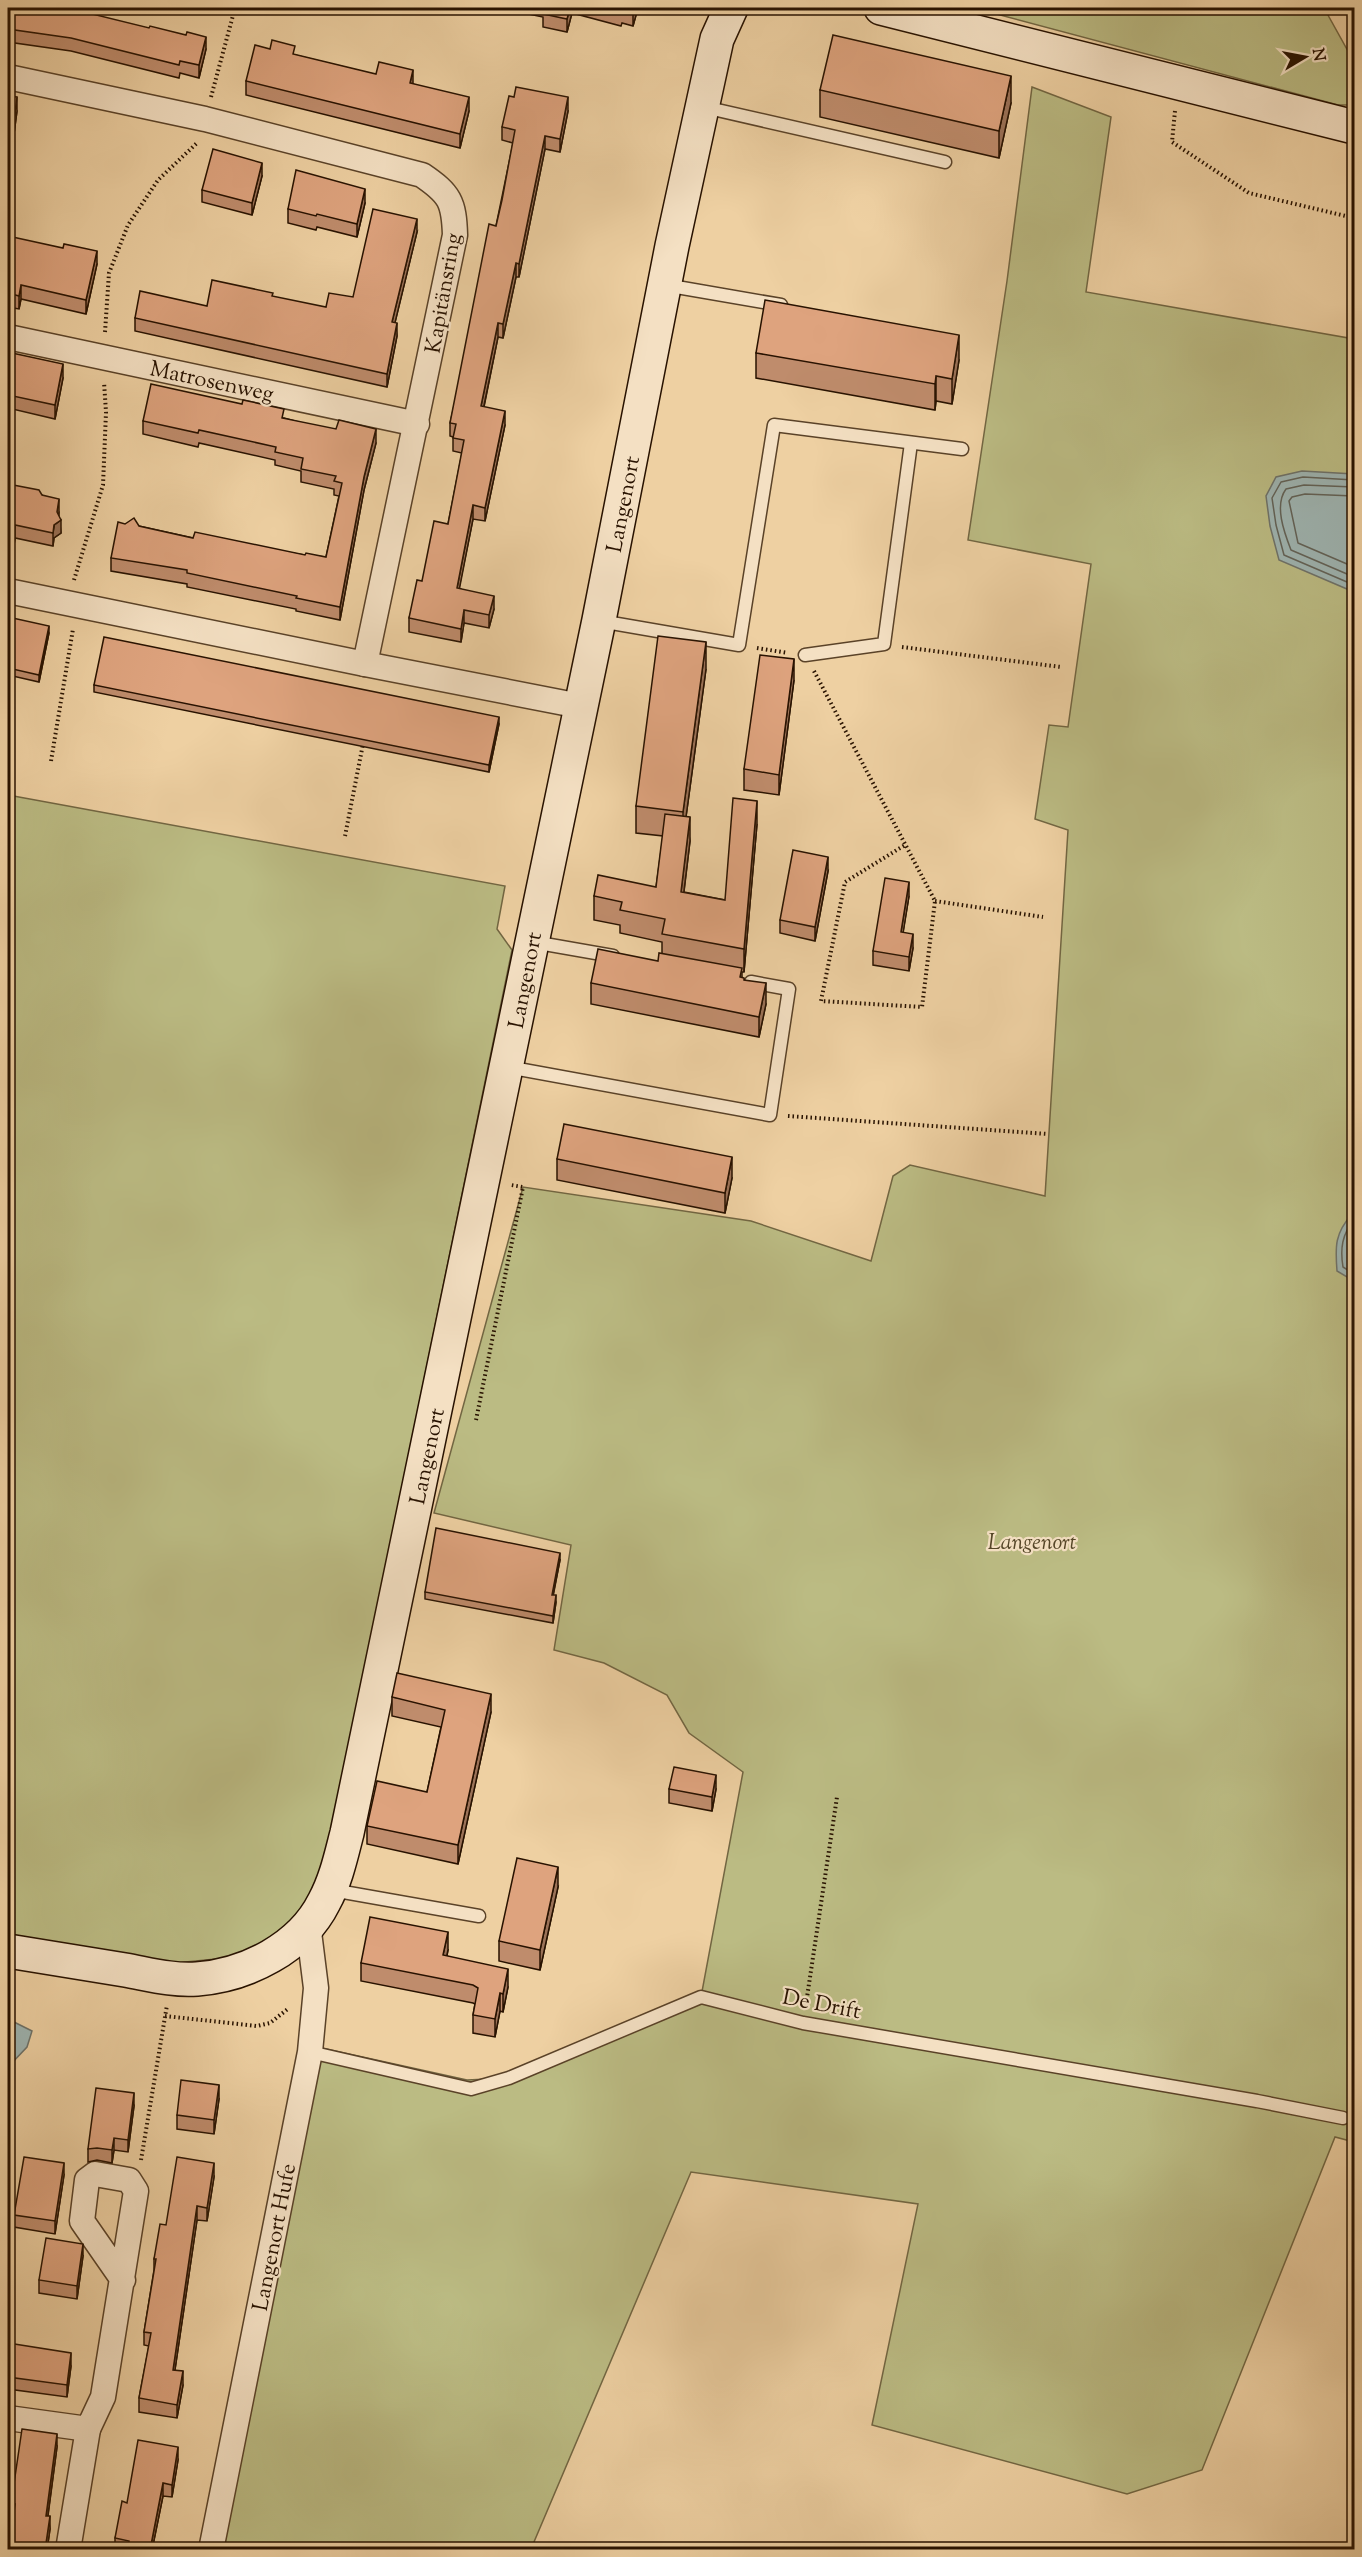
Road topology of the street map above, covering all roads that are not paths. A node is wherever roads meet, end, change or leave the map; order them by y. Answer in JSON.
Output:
{"nodes":[{"id":1,"x":731,"y":8,"type":"edge"},
{"id":2,"x":881,"y":8,"type":"edge"},
{"id":3,"x":8,"y":78,"type":"edge"},
{"id":4,"x":704,"y":107,"type":"junction"},
{"id":5,"x":1354,"y":127,"type":"edge"},
{"id":6,"x":945,"y":162,"type":"dead end"},
{"id":7,"x":664,"y":285,"type":"junction"},
{"id":8,"x":794,"y":308,"type":"edge"},
{"id":9,"x":8,"y":337,"type":"edge"},
{"id":10,"x":417,"y":424,"type":"junction"},
{"id":11,"x":911,"y":442,"type":"junction"},
{"id":12,"x":962,"y":449,"type":"dead end"},
{"id":13,"x":8,"y":591,"type":"edge"},
{"id":14,"x":599,"y":620,"type":"junction"},
{"id":15,"x":806,"y":655,"type":"road end"},
{"id":16,"x":365,"y":664,"type":"junction"},
{"id":17,"x":580,"y":706,"type":"junction"},
{"id":18,"x":532,"y":942,"type":"junction"},
{"id":19,"x":627,"y":959,"type":"edge"},
{"id":20,"x":742,"y":980,"type":"edge"},
{"id":21,"x":507,"y":1067,"type":"junction"},
{"id":22,"x":330,"y":1889,"type":"junction"},
{"id":23,"x":479,"y":1916,"type":"dead end"},
{"id":24,"x":301,"y":1932,"type":"junction"},
{"id":25,"x":8,"y":1951,"type":"edge"},
{"id":26,"x":310,"y":2052,"type":"junction"},
{"id":27,"x":1342,"y":2118,"type":"dead end"},
{"id":28,"x":123,"y":2280,"type":"junction"},
{"id":29,"x":8,"y":2418,"type":"edge"},
{"id":30,"x":87,"y":2429,"type":"junction"},
{"id":31,"x":68,"y":2550,"type":"edge"},
{"id":32,"x":211,"y":2550,"type":"edge"}],
"edges":[{"from":1,"to":4,"type":"street","name":"Langenort"},
{"from":2,"to":5,"type":"street"},
{"from":3,"to":10,"type":"street","name":"Kapitänsring"},
{"from":4,"to":6,"type":"lane"},
{"from":4,"to":7,"type":"street","name":"Langenort"},
{"from":7,"to":8,"type":"lane"},
{"from":7,"to":14,"type":"street","name":"Langenort"},
{"from":9,"to":10,"type":"street","name":"Matrosenweg"},
{"from":10,"to":16,"type":"street","name":"Kapitänsring"},
{"from":11,"to":12,"type":"lane"},
{"from":11,"to":14,"type":"lane"},
{"from":11,"to":15,"type":"lane"},
{"from":13,"to":16,"type":"street"},
{"from":14,"to":17,"type":"street","name":"Langenort"},
{"from":16,"to":17,"type":"street"},
{"from":17,"to":18,"type":"street","name":"Langenort"},
{"from":18,"to":19,"type":"lane"},
{"from":18,"to":21,"type":"street","name":"Langenort"},
{"from":20,"to":21,"type":"lane"},
{"from":21,"to":22,"type":"street","name":"Langenort"},
{"from":22,"to":23,"type":"lane"},
{"from":22,"to":24,"type":"street","name":"Langenort"},
{"from":24,"to":25,"type":"street"},
{"from":24,"to":26,"type":"street","name":"Langenort Hufe"},
{"from":26,"to":27,"type":"lane","name":"De Drift"},
{"from":26,"to":32,"type":"street","name":"Langenort Hufe"},
{"from":28,"to":28,"type":"street"},
{"from":28,"to":30,"type":"street"},
{"from":29,"to":30,"type":"street"},
{"from":30,"to":31,"type":"street"}]}
